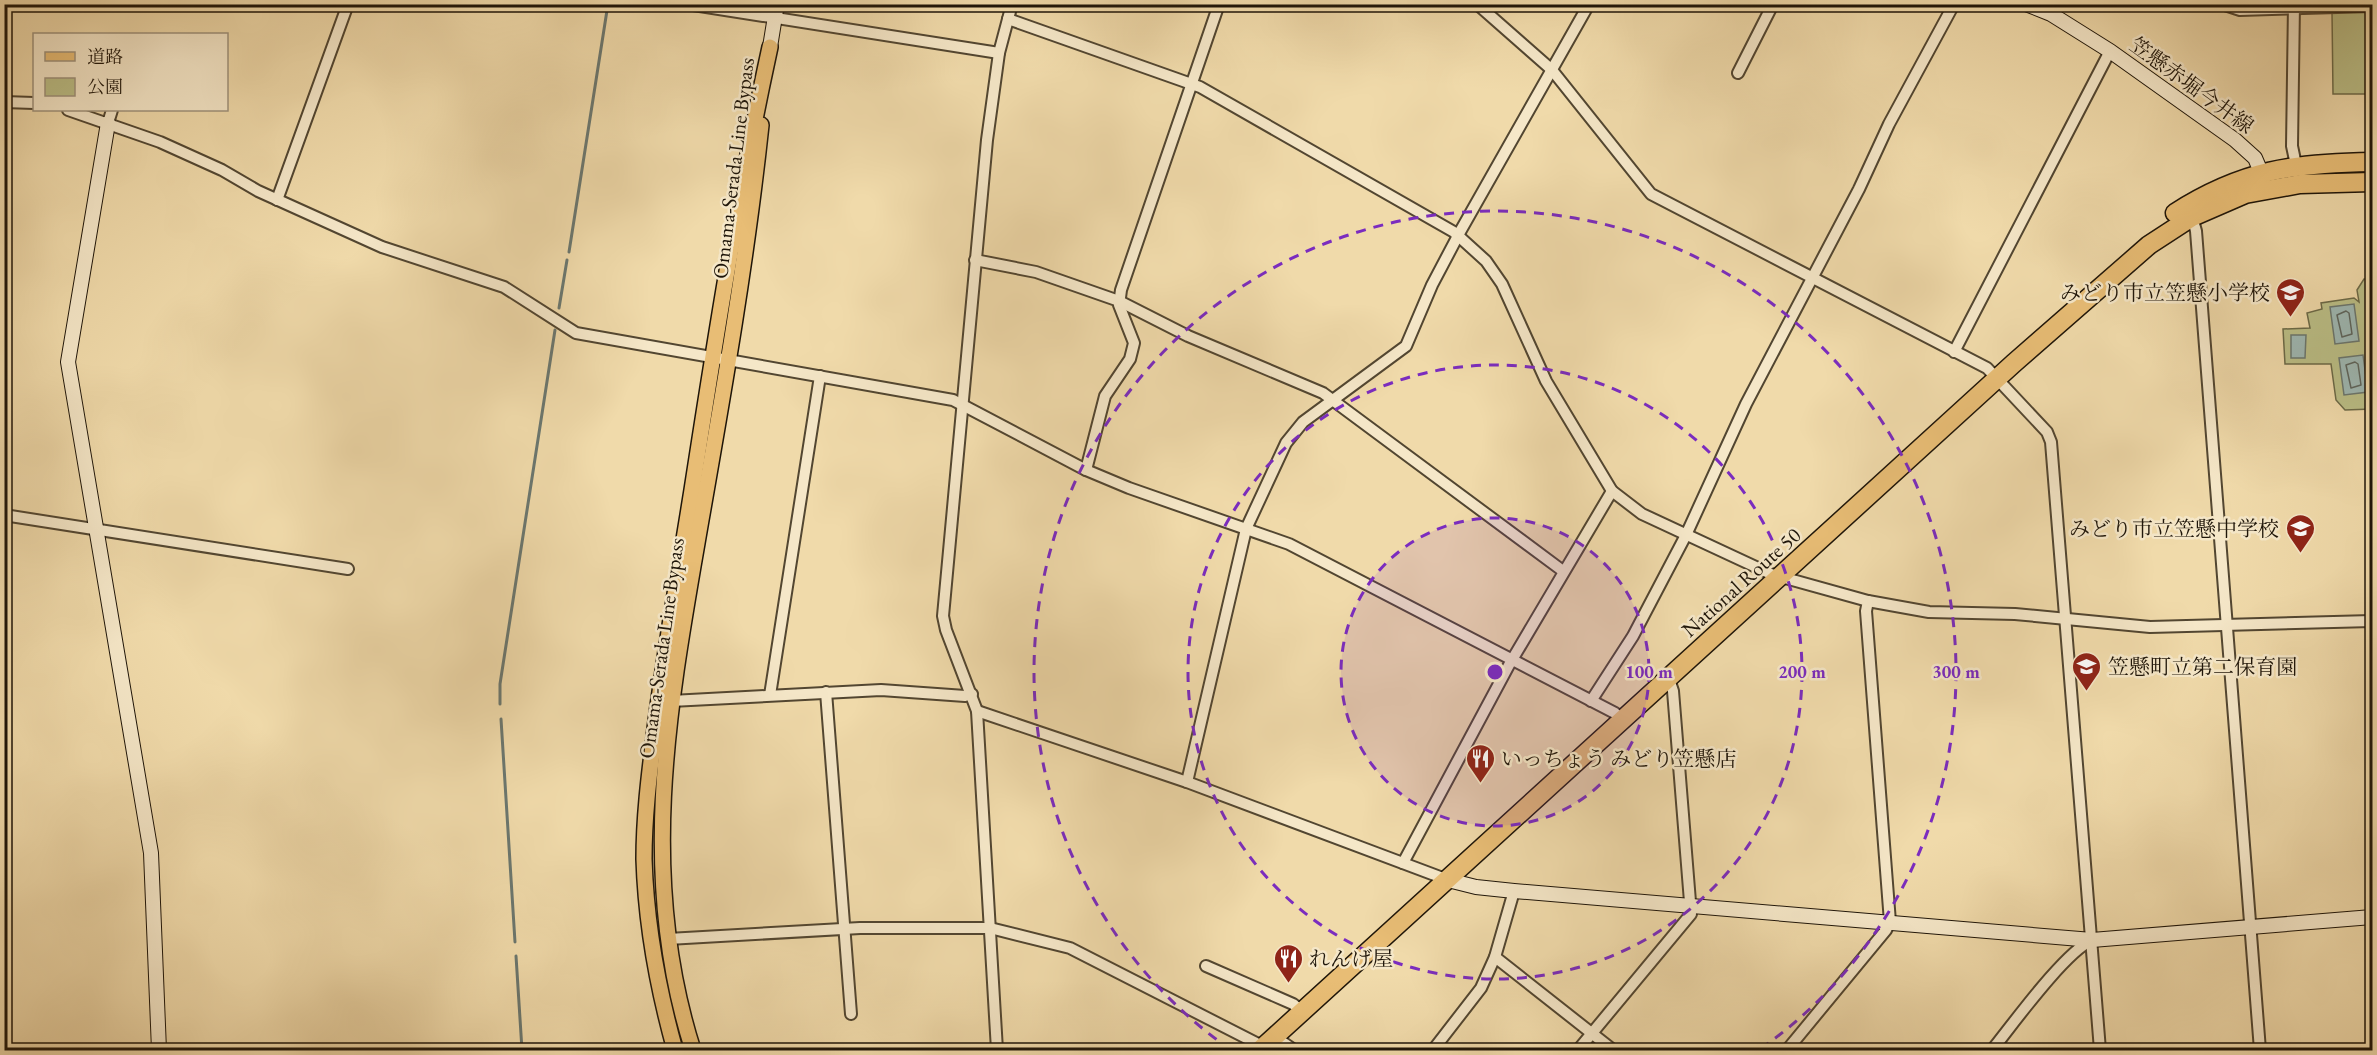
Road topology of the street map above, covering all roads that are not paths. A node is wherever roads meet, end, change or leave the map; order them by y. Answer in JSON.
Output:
{"nodes":[{"id":1,"x":348,"y":4,"type":"edge"},
{"id":2,"x":687,"y":4,"type":"edge"},
{"id":3,"x":1012,"y":4,"type":"edge"},
{"id":4,"x":1219,"y":4,"type":"edge"},
{"id":5,"x":1477,"y":4,"type":"edge"},
{"id":6,"x":1589,"y":4,"type":"edge"},
{"id":7,"x":1773,"y":4,"type":"edge"},
{"id":8,"x":1954,"y":4,"type":"edge"},
{"id":9,"x":2026,"y":4,"type":"edge"},
{"id":10,"x":2222,"y":4,"type":"edge"},
{"id":11,"x":2042,"y":6,"type":"edge"},
{"id":12,"x":2294,"y":6,"type":"edge"},
{"id":13,"x":2373,"y":6,"type":"edge"},
{"id":14,"x":776,"y":11,"type":"edge"},
{"id":15,"x":1008,"y":19,"type":"junction"},
{"id":16,"x":770,"y":47,"type":"junction"},
{"id":17,"x":2110,"y":51,"type":"junction"},
{"id":18,"x":999,"y":53,"type":"junction"},
{"id":19,"x":1552,"y":70,"type":"junction"},
{"id":20,"x":1738,"y":73,"type":"dead end"},
{"id":21,"x":1192,"y":83,"type":"junction"},
{"id":22,"x":4,"y":102,"type":"edge"},
{"id":23,"x":33,"y":103,"type":"edge"},
{"id":24,"x":76,"y":111,"type":"edge"},
{"id":25,"x":110,"y":116,"type":"edge"},
{"id":26,"x":2373,"y":162,"type":"edge"},
{"id":27,"x":2295,"y":165,"type":"junction"},
{"id":28,"x":2261,"y":172,"type":"junction"},
{"id":29,"x":2373,"y":177,"type":"edge"},
{"id":30,"x":2373,"y":182,"type":"edge"},
{"id":31,"x":2245,"y":194,"type":"junction"},
{"id":32,"x":277,"y":200,"type":"junction"},
{"id":33,"x":2192,"y":217,"type":"junction"},
{"id":34,"x":1459,"y":236,"type":"junction"},
{"id":35,"x":975,"y":260,"type":"junction"},
{"id":36,"x":1812,"y":278,"type":"junction"},
{"id":37,"x":1119,"y":301,"type":"junction"},
{"id":38,"x":2065,"y":317,"type":"junction"},
{"id":39,"x":1954,"y":352,"type":"junction"},
{"id":40,"x":712,"y":357,"type":"junction"},
{"id":41,"x":728,"y":360,"type":"junction"},
{"id":42,"x":820,"y":376,"type":"junction"},
{"id":43,"x":1998,"y":378,"type":"junction"},
{"id":44,"x":1335,"y":400,"type":"junction"},
{"id":45,"x":962,"y":404,"type":"junction"},
{"id":46,"x":1086,"y":470,"type":"junction"},
{"id":47,"x":1612,"y":492,"type":"junction"},
{"id":48,"x":4,"y":515,"type":"edge"},
{"id":49,"x":1246,"y":529,"type":"junction"},
{"id":50,"x":95,"y":530,"type":"junction"},
{"id":51,"x":1686,"y":535,"type":"junction"},
{"id":52,"x":348,"y":569,"type":"dead end"},
{"id":53,"x":1563,"y":571,"type":"junction"},
{"id":54,"x":1781,"y":577,"type":"junction"},
{"id":55,"x":1868,"y":601,"type":"junction"},
{"id":56,"x":2066,"y":618,"type":"junction"},
{"id":57,"x":2373,"y":621,"type":"edge"},
{"id":58,"x":2227,"y":626,"type":"junction"},
{"id":59,"x":1513,"y":660,"type":"junction"},
{"id":60,"x":1669,"y":679,"type":"junction"},
{"id":61,"x":825,"y":692,"type":"junction"},
{"id":62,"x":972,"y":694,"type":"junction"},
{"id":63,"x":770,"y":695,"type":"junction"},
{"id":64,"x":671,"y":701,"type":"junction"},
{"id":65,"x":1591,"y":701,"type":"junction"},
{"id":66,"x":977,"y":711,"type":"junction"},
{"id":67,"x":1623,"y":720,"type":"junction"},
{"id":68,"x":1187,"y":782,"type":"junction"},
{"id":69,"x":1403,"y":863,"type":"junction"},
{"id":70,"x":1448,"y":880,"type":"junction"},
{"id":71,"x":1514,"y":891,"type":"junction"},
{"id":72,"x":1692,"y":906,"type":"junction"},
{"id":73,"x":2373,"y":917,"type":"edge"},
{"id":74,"x":1890,"y":922,"type":"junction"},
{"id":75,"x":2249,"y":927,"type":"junction"},
{"id":76,"x":844,"y":928,"type":"junction"},
{"id":77,"x":990,"y":928,"type":"junction"},
{"id":78,"x":668,"y":939,"type":"junction"},
{"id":79,"x":2092,"y":940,"type":"junction"},
{"id":80,"x":1495,"y":957,"type":"junction"},
{"id":81,"x":1206,"y":966,"type":"dead end"},
{"id":82,"x":1303,"y":1012,"type":"junction"},
{"id":83,"x":851,"y":1014,"type":"dead end"},
{"id":84,"x":1591,"y":1033,"type":"junction"},
{"id":85,"x":1266,"y":1045,"type":"edge"},
{"id":86,"x":159,"y":1050,"type":"edge"},
{"id":87,"x":675,"y":1050,"type":"edge"},
{"id":88,"x":693,"y":1050,"type":"edge"},
{"id":89,"x":998,"y":1050,"type":"edge"},
{"id":90,"x":1294,"y":1050,"type":"edge"},
{"id":91,"x":1434,"y":1050,"type":"edge"},
{"id":92,"x":1578,"y":1050,"type":"edge"},
{"id":93,"x":1613,"y":1050,"type":"edge"},
{"id":94,"x":1786,"y":1050,"type":"edge"},
{"id":95,"x":1992,"y":1050,"type":"edge"},
{"id":96,"x":2100,"y":1050,"type":"edge"},
{"id":97,"x":2260,"y":1050,"type":"edge"}],
"edges":[{"from":1,"to":32,"type":"street"},
{"from":2,"to":14,"type":"street"},
{"from":3,"to":15,"type":"street"},
{"from":4,"to":21,"type":"street"},
{"from":5,"to":19,"type":"street"},
{"from":6,"to":19,"type":"street"},
{"from":7,"to":20,"type":"street"},
{"from":8,"to":36,"type":"street"},
{"from":9,"to":11,"type":"street","name":"笠懸赤堀今井線"},
{"from":10,"to":12,"type":"street"},
{"from":11,"to":17,"type":"street","name":"笠懸赤堀今井線"},
{"from":12,"to":13,"type":"street"},
{"from":12,"to":27,"type":"street"},
{"from":14,"to":16,"type":"street"},
{"from":14,"to":18,"type":"street"},
{"from":15,"to":18,"type":"street"},
{"from":15,"to":21,"type":"street"},
{"from":16,"to":40,"type":"main road","name":"Omama-Serada Line Bypass"},
{"from":16,"to":41,"type":"main road","name":"Omama-Serada Line Bypass"},
{"from":17,"to":28,"type":"street","name":"笠懸赤堀今井線"},
{"from":17,"to":39,"type":"street"},
{"from":18,"to":35,"type":"street"},
{"from":19,"to":34,"type":"street"},
{"from":19,"to":36,"type":"street"},
{"from":21,"to":34,"type":"street"},
{"from":21,"to":37,"type":"street"},
{"from":22,"to":23,"type":"street"},
{"from":24,"to":25,"type":"street"},
{"from":25,"to":32,"type":"street"},
{"from":25,"to":50,"type":"street"},
{"from":26,"to":27,"type":"highway"},
{"from":27,"to":28,"type":"highway"},
{"from":28,"to":29,"type":"street"},
{"from":28,"to":31,"type":"street"},
{"from":28,"to":38,"type":"highway"},
{"from":30,"to":31,"type":"highway"},
{"from":31,"to":33,"type":"highway"},
{"from":32,"to":40,"type":"street"},
{"from":33,"to":38,"type":"highway"},
{"from":33,"to":58,"type":"street"},
{"from":34,"to":44,"type":"street"},
{"from":34,"to":47,"type":"street"},
{"from":35,"to":37,"type":"street"},
{"from":35,"to":45,"type":"street"},
{"from":36,"to":39,"type":"street"},
{"from":36,"to":51,"type":"street"},
{"from":37,"to":44,"type":"street"},
{"from":37,"to":46,"type":"street"},
{"from":38,"to":43,"type":"highway","name":"National Route 50"},
{"from":39,"to":43,"type":"street"},
{"from":40,"to":41,"type":"street"},
{"from":40,"to":87,"type":"main road","name":"Omama-Serada Line Bypass"},
{"from":41,"to":42,"type":"street"},
{"from":41,"to":64,"type":"main road","name":"Omama-Serada Line Bypass"},
{"from":42,"to":45,"type":"street"},
{"from":42,"to":63,"type":"street"},
{"from":43,"to":54,"type":"highway","name":"National Route 50"},
{"from":43,"to":56,"type":"street"},
{"from":44,"to":49,"type":"street"},
{"from":44,"to":53,"type":"street"},
{"from":45,"to":46,"type":"street"},
{"from":45,"to":62,"type":"street"},
{"from":46,"to":49,"type":"street"},
{"from":47,"to":51,"type":"street"},
{"from":47,"to":53,"type":"street"},
{"from":48,"to":50,"type":"street"},
{"from":49,"to":59,"type":"street"},
{"from":49,"to":68,"type":"street"},
{"from":50,"to":52,"type":"street"},
{"from":50,"to":86,"type":"street"},
{"from":51,"to":54,"type":"street"},
{"from":51,"to":65,"type":"street"},
{"from":53,"to":59,"type":"street"},
{"from":54,"to":55,"type":"street"},
{"from":54,"to":60,"type":"highway","name":"National Route 50"},
{"from":55,"to":56,"type":"street"},
{"from":55,"to":74,"type":"street"},
{"from":56,"to":58,"type":"street"},
{"from":56,"to":79,"type":"street"},
{"from":57,"to":58,"type":"street"},
{"from":58,"to":75,"type":"street"},
{"from":59,"to":65,"type":"street"},
{"from":59,"to":69,"type":"street"},
{"from":60,"to":67,"type":"highway","name":"National Route 50"},
{"from":60,"to":72,"type":"street"},
{"from":61,"to":62,"type":"street"},
{"from":61,"to":63,"type":"street"},
{"from":61,"to":76,"type":"street"},
{"from":62,"to":66,"type":"street"},
{"from":63,"to":64,"type":"street"},
{"from":64,"to":78,"type":"main road","name":"Omama-Serada Line Bypass"},
{"from":65,"to":67,"type":"street"},
{"from":66,"to":68,"type":"street"},
{"from":66,"to":77,"type":"street"},
{"from":67,"to":70,"type":"highway","name":"National Route 50"},
{"from":68,"to":69,"type":"street"},
{"from":69,"to":70,"type":"street"},
{"from":70,"to":71,"type":"street"},
{"from":70,"to":82,"type":"highway","name":"National Route 50"},
{"from":71,"to":72,"type":"street"},
{"from":71,"to":80,"type":"street"},
{"from":72,"to":74,"type":"street"},
{"from":72,"to":84,"type":"street"},
{"from":73,"to":75,"type":"street"},
{"from":74,"to":79,"type":"street"},
{"from":74,"to":94,"type":"street"},
{"from":75,"to":79,"type":"street"},
{"from":75,"to":97,"type":"street"},
{"from":76,"to":77,"type":"street"},
{"from":76,"to":78,"type":"street"},
{"from":76,"to":83,"type":"street"},
{"from":77,"to":85,"type":"street"},
{"from":77,"to":89,"type":"street"},
{"from":78,"to":88,"type":"main road","name":"Omama-Serada Line Bypass"},
{"from":79,"to":95,"type":"street"},
{"from":79,"to":96,"type":"street"},
{"from":80,"to":84,"type":"street"},
{"from":80,"to":91,"type":"street"},
{"from":81,"to":82,"type":"street"},
{"from":82,"to":85,"type":"highway","name":"National Route 50"},
{"from":84,"to":92,"type":"street"},
{"from":84,"to":93,"type":"street"},
{"from":85,"to":90,"type":"street"}]}
